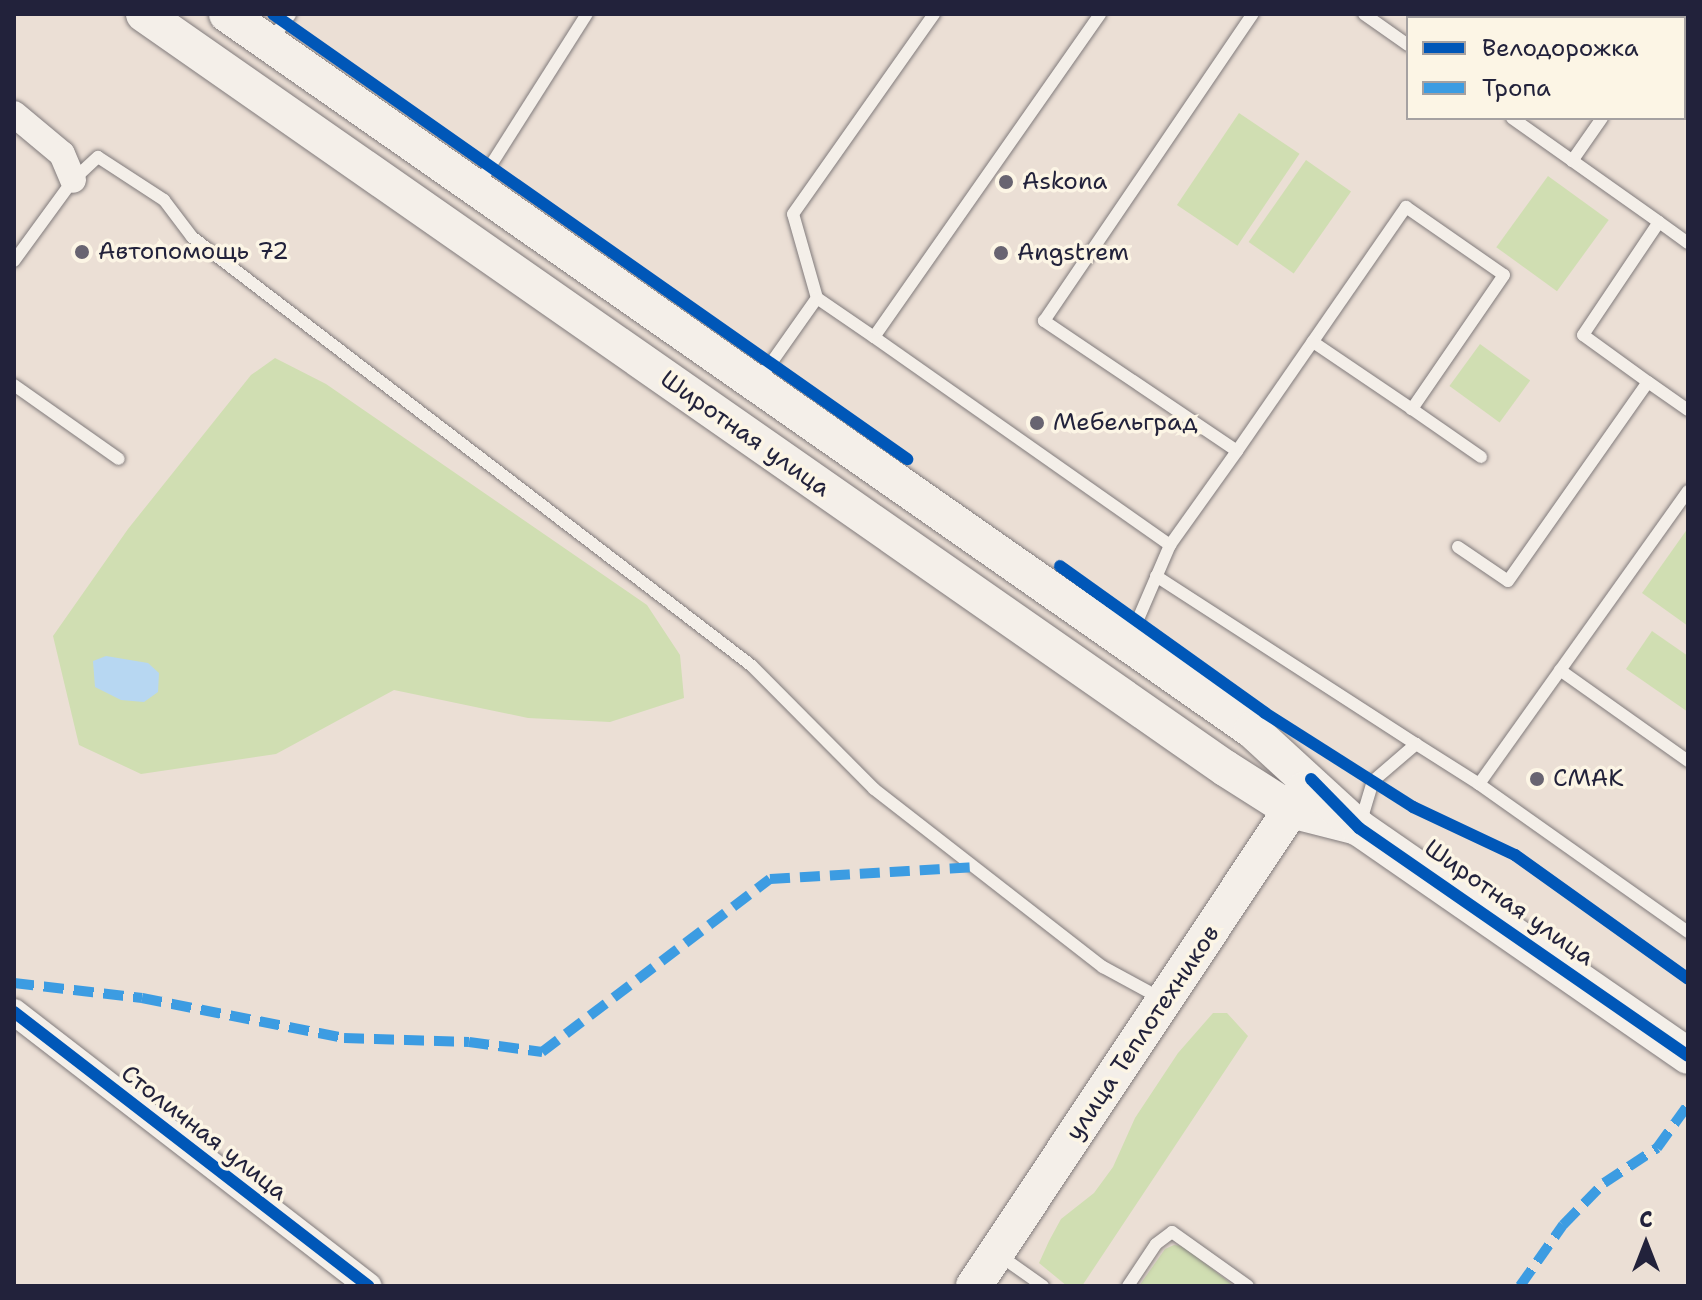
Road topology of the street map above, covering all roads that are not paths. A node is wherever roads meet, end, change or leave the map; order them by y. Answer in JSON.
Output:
{"nodes":[{"id":1,"x":144,"y":14,"type":"edge"},
{"id":2,"x":227,"y":14,"type":"edge"},
{"id":3,"x":290,"y":14,"type":"edge"},
{"id":4,"x":587,"y":14,"type":"edge"},
{"id":5,"x":934,"y":14,"type":"edge"},
{"id":6,"x":1100,"y":14,"type":"edge"},
{"id":7,"x":1253,"y":14,"type":"edge"},
{"id":8,"x":1364,"y":14,"type":"edge"},
{"id":9,"x":268,"y":44,"type":"junction"},
{"id":10,"x":1406,"y":44,"type":"edge"},
{"id":11,"x":14,"y":114,"type":"edge"},
{"id":12,"x":1515,"y":120,"type":"edge"},
{"id":13,"x":1601,"y":120,"type":"edge"},
{"id":14,"x":1572,"y":161,"type":"junction"},
{"id":15,"x":73,"y":180,"type":"junction"},
{"id":16,"x":477,"y":188,"type":"junction"},
{"id":17,"x":1659,"y":222,"type":"junction"},
{"id":18,"x":1688,"y":243,"type":"edge"},
{"id":19,"x":14,"y":261,"type":"edge"},
{"id":20,"x":817,"y":298,"type":"junction"},
{"id":21,"x":874,"y":337,"type":"junction"},
{"id":22,"x":1313,"y":342,"type":"junction"},
{"id":23,"x":1648,"y":382,"type":"junction"},
{"id":24,"x":14,"y":385,"type":"edge"},
{"id":25,"x":756,"y":385,"type":"junction"},
{"id":26,"x":1412,"y":409,"type":"junction"},
{"id":27,"x":1688,"y":410,"type":"edge"},
{"id":28,"x":1237,"y":451,"type":"junction"},
{"id":29,"x":1481,"y":457,"type":"dead end"},
{"id":30,"x":119,"y":459,"type":"dead end"},
{"id":31,"x":1688,"y":491,"type":"edge"},
{"id":32,"x":1170,"y":545,"type":"junction"},
{"id":33,"x":1458,"y":547,"type":"dead end"},
{"id":34,"x":1156,"y":576,"type":"junction"},
{"id":35,"x":1128,"y":643,"type":"junction"},
{"id":36,"x":1560,"y":670,"type":"junction"},
{"id":37,"x":1416,"y":744,"type":"junction"},
{"id":38,"x":1688,"y":761,"type":"edge"},
{"id":39,"x":1311,"y":779,"type":"junction"},
{"id":40,"x":1479,"y":784,"type":"junction"},
{"id":41,"x":1291,"y":810,"type":"junction"},
{"id":42,"x":1359,"y":828,"type":"junction"},
{"id":43,"x":1688,"y":932,"type":"edge"},
{"id":44,"x":1164,"y":1000,"type":"junction"},
{"id":45,"x":14,"y":1012,"type":"edge"},
{"id":46,"x":1688,"y":1056,"type":"edge"},
{"id":47,"x":996,"y":1253,"type":"junction"},
{"id":48,"x":369,"y":1286,"type":"edge"},
{"id":49,"x":974,"y":1286,"type":"edge"},
{"id":50,"x":1043,"y":1286,"type":"edge"},
{"id":51,"x":1128,"y":1286,"type":"edge"},
{"id":52,"x":1248,"y":1286,"type":"edge"}],
"edges":[{"from":1,"to":41,"type":"main road","name":"Широтная улица"},
{"from":2,"to":9,"type":"main road","name":"Широтная улица"},
{"from":3,"to":9,"type":"lane"},
{"from":4,"to":16,"type":"lane"},
{"from":5,"to":20,"type":"lane"},
{"from":6,"to":21,"type":"lane"},
{"from":7,"to":28,"type":"lane"},
{"from":8,"to":10,"type":"lane"},
{"from":9,"to":16,"type":"main road","name":"Широтная улица"},
{"from":11,"to":15,"type":"street"},
{"from":12,"to":14,"type":"lane"},
{"from":13,"to":14,"type":"lane"},
{"from":14,"to":17,"type":"lane"},
{"from":15,"to":19,"type":"lane"},
{"from":15,"to":44,"type":"lane"},
{"from":16,"to":25,"type":"main road","name":"Широтная улица"},
{"from":17,"to":18,"type":"lane"},
{"from":17,"to":23,"type":"lane"},
{"from":20,"to":21,"type":"lane"},
{"from":20,"to":25,"type":"lane"},
{"from":21,"to":32,"type":"lane"},
{"from":22,"to":26,"type":"lane"},
{"from":22,"to":26,"type":"lane"},
{"from":22,"to":28,"type":"lane"},
{"from":23,"to":27,"type":"lane"},
{"from":23,"to":33,"type":"lane"},
{"from":24,"to":30,"type":"lane"},
{"from":25,"to":35,"type":"main road","name":"Широтная улица"},
{"from":26,"to":29,"type":"lane"},
{"from":28,"to":32,"type":"lane"},
{"from":31,"to":36,"type":"lane"},
{"from":32,"to":34,"type":"lane"},
{"from":34,"to":35,"type":"lane"},
{"from":34,"to":37,"type":"lane"},
{"from":35,"to":39,"type":"main road","name":"Широтная улица"},
{"from":36,"to":38,"type":"lane"},
{"from":36,"to":40,"type":"lane"},
{"from":37,"to":40,"type":"lane"},
{"from":37,"to":42,"type":"lane"},
{"from":39,"to":41,"type":"main road","name":"улица Теплотехников"},
{"from":39,"to":42,"type":"main road","name":"Широтная улица"},
{"from":40,"to":43,"type":"lane"},
{"from":41,"to":42,"type":"main road","name":"Широтная улица"},
{"from":41,"to":44,"type":"main road","name":"улица Теплотехников"},
{"from":42,"to":46,"type":"main road","name":"Широтная улица"},
{"from":44,"to":47,"type":"main road","name":"улица Теплотехников"},
{"from":45,"to":48,"type":"street","name":"Столичная улица"},
{"from":47,"to":49,"type":"main road","name":"улица Теплотехников"},
{"from":47,"to":50,"type":"lane"},
{"from":51,"to":52,"type":"lane"}]}
